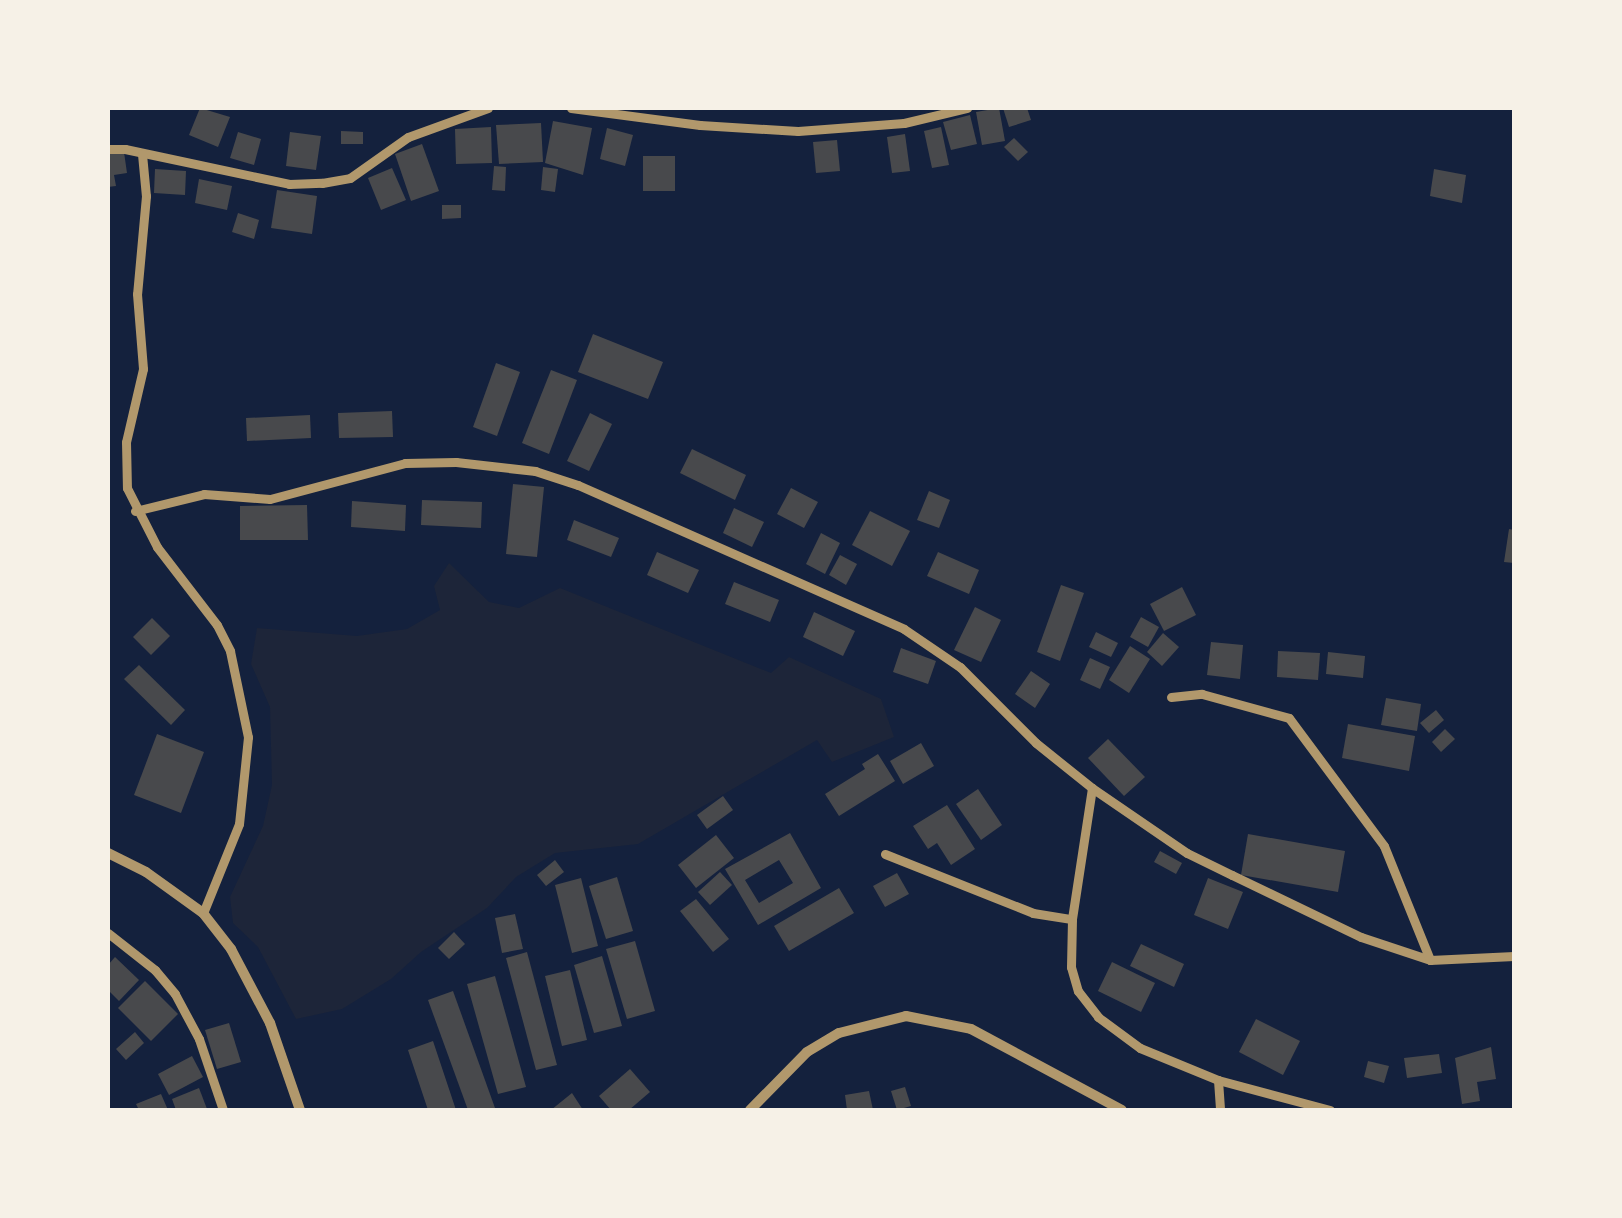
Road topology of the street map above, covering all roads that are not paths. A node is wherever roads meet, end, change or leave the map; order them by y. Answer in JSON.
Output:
{"nodes":[{"id":1,"x":488,"y":108,"type":"edge"},
{"id":2,"x":571,"y":108,"type":"edge"},
{"id":3,"x":967,"y":108,"type":"edge"},
{"id":4,"x":108,"y":149,"type":"edge"},
{"id":5,"x":142,"y":154,"type":"junction"},
{"id":6,"x":136,"y":511,"type":"junction"},
{"id":7,"x":1171,"y":696,"type":"dead end"},
{"id":8,"x":1092,"y":788,"type":"junction"},
{"id":9,"x":108,"y":852,"type":"edge"},
{"id":10,"x":885,"y":854,"type":"dead end"},
{"id":11,"x":202,"y":913,"type":"junction"},
{"id":12,"x":1072,"y":920,"type":"junction"},
{"id":13,"x":108,"y":933,"type":"edge"},
{"id":14,"x":1514,"y":956,"type":"edge"},
{"id":15,"x":1430,"y":960,"type":"junction"},
{"id":16,"x":1218,"y":1080,"type":"junction"},
{"id":17,"x":223,"y":1110,"type":"edge"},
{"id":18,"x":300,"y":1110,"type":"edge"},
{"id":19,"x":750,"y":1110,"type":"edge"},
{"id":20,"x":1122,"y":1110,"type":"edge"},
{"id":21,"x":1220,"y":1110,"type":"edge"},
{"id":22,"x":1330,"y":1110,"type":"edge"}],
"edges":[{"from":1,"to":5,"type":"street"},
{"from":2,"to":3,"type":"street"},
{"from":4,"to":5,"type":"street"},
{"from":5,"to":6,"type":"street"},
{"from":6,"to":8,"type":"street"},
{"from":6,"to":11,"type":"street"},
{"from":7,"to":15,"type":"street"},
{"from":8,"to":12,"type":"street"},
{"from":8,"to":15,"type":"street"},
{"from":9,"to":11,"type":"street"},
{"from":10,"to":12,"type":"street"},
{"from":11,"to":18,"type":"street"},
{"from":12,"to":16,"type":"street"},
{"from":13,"to":17,"type":"street"},
{"from":14,"to":15,"type":"street"},
{"from":16,"to":21,"type":"street"},
{"from":16,"to":22,"type":"street"},
{"from":19,"to":20,"type":"street"}]}
